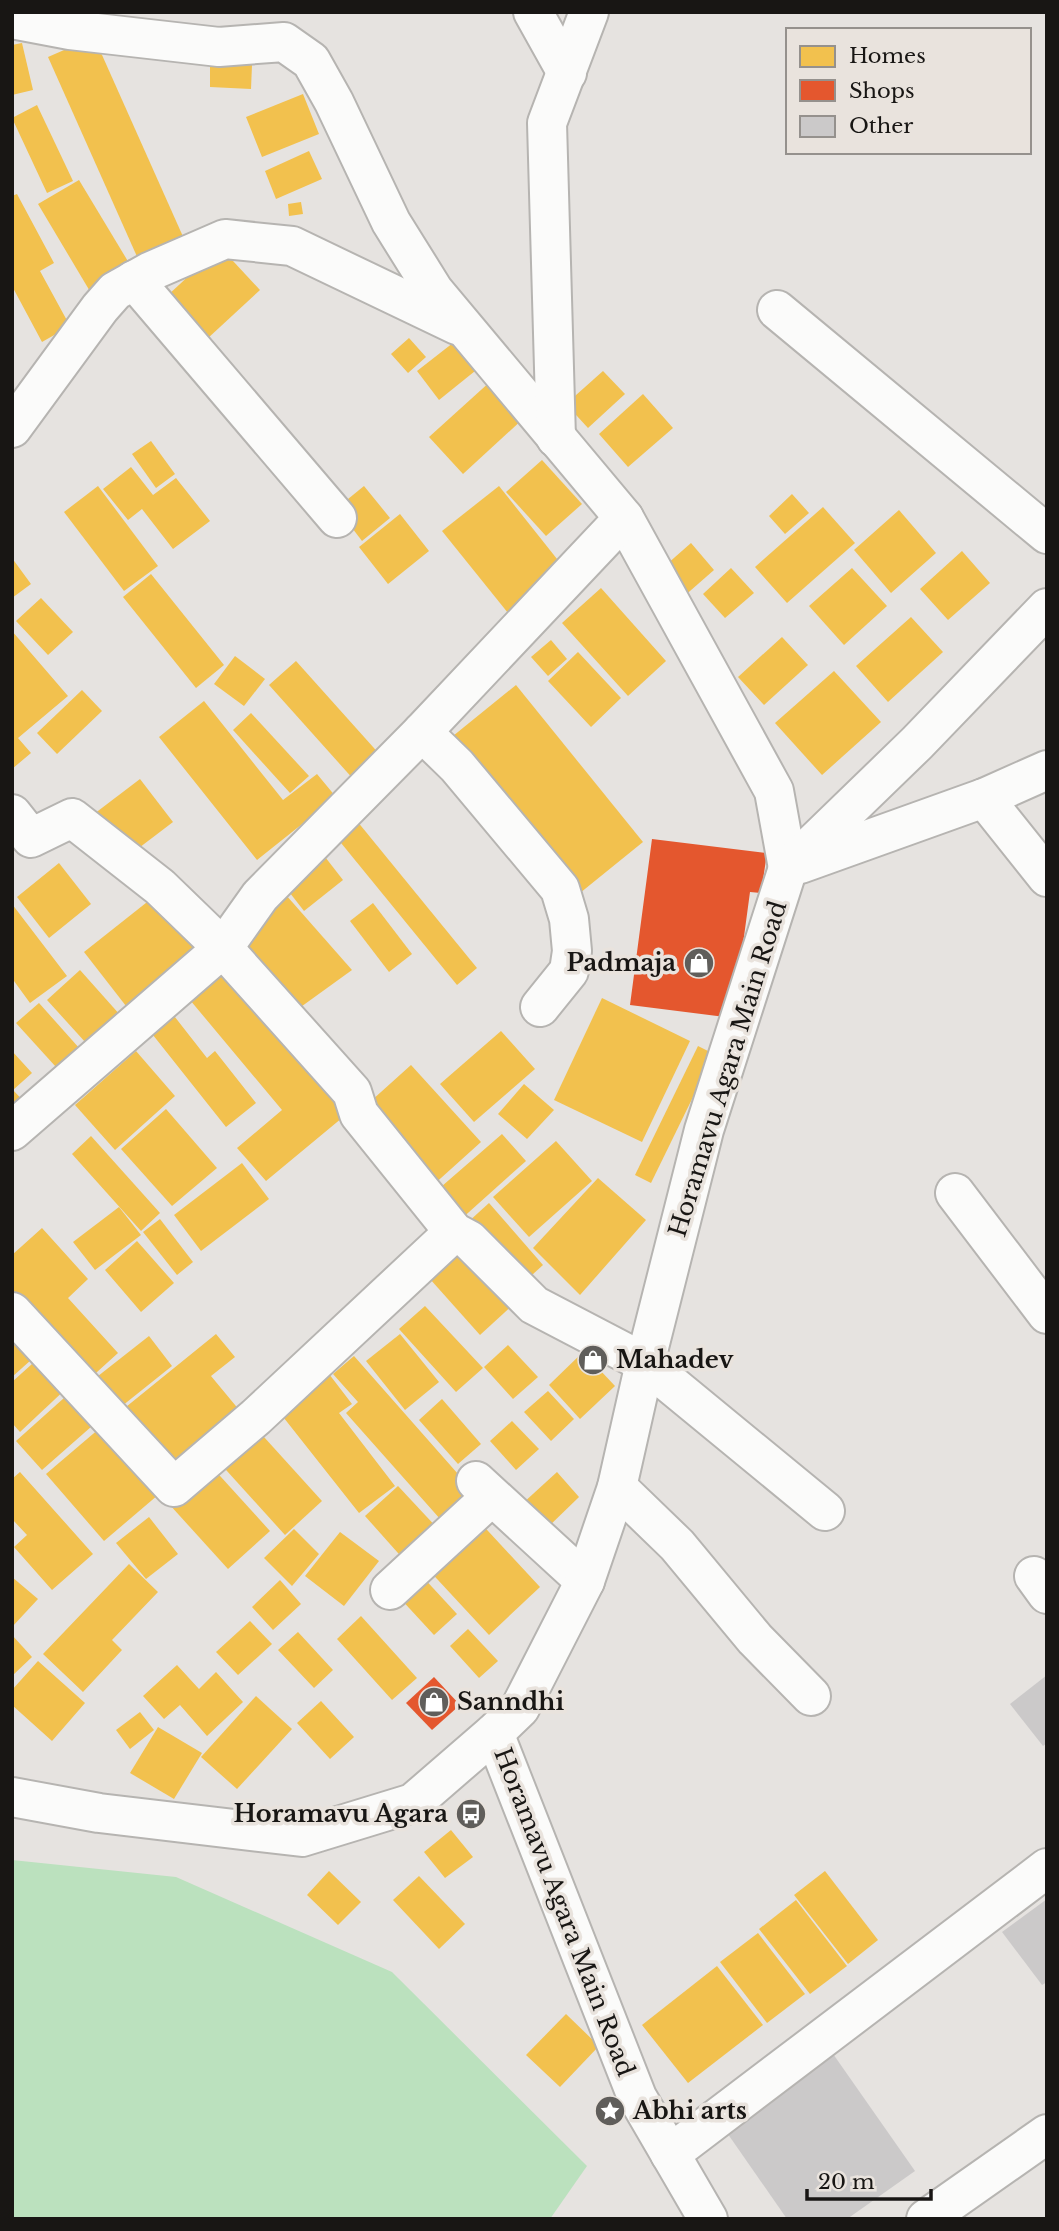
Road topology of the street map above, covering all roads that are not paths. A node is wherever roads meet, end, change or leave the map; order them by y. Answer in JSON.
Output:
{"nodes":[{"id":1,"x":205,"y":12,"type":"edge"},
{"id":2,"x":533,"y":12,"type":"edge"},
{"id":3,"x":589,"y":12,"type":"edge"},
{"id":4,"x":12,"y":19,"type":"edge"},
{"id":5,"x":219,"y":47,"type":"junction"},
{"id":6,"x":566,"y":73,"type":"junction"},
{"id":7,"x":134,"y":281,"type":"junction"},
{"id":8,"x":777,"y":310,"type":"dead end"},
{"id":9,"x":465,"y":329,"type":"junction"},
{"id":10,"x":12,"y":428,"type":"edge"},
{"id":11,"x":556,"y":438,"type":"junction"},
{"id":12,"x":337,"y":518,"type":"dead end"},
{"id":13,"x":624,"y":518,"type":"junction"},
{"id":14,"x":1047,"y":534,"type":"edge"},
{"id":15,"x":1047,"y":608,"type":"edge"},
{"id":16,"x":422,"y":732,"type":"junction"},
{"id":17,"x":1047,"y":770,"type":"edge"},
{"id":18,"x":984,"y":798,"type":"junction"},
{"id":19,"x":18,"y":835,"type":"edge"},
{"id":20,"x":788,"y":868,"type":"junction"},
{"id":21,"x":1047,"y":877,"type":"edge"},
{"id":22,"x":223,"y":948,"type":"junction"},
{"id":23,"x":540,"y":1007,"type":"dead end"},
{"id":24,"x":12,"y":1130,"type":"edge"},
{"id":25,"x":955,"y":1193,"type":"dead end"},
{"id":26,"x":454,"y":1231,"type":"junction"},
{"id":27,"x":12,"y":1312,"type":"edge"},
{"id":28,"x":1047,"y":1314,"type":"edge"},
{"id":29,"x":645,"y":1363,"type":"junction"},
{"id":30,"x":617,"y":1487,"type":"junction"},
{"id":31,"x":825,"y":1511,"type":"dead end"},
{"id":32,"x":585,"y":1581,"type":"junction"},
{"id":33,"x":390,"y":1590,"type":"dead end"},
{"id":34,"x":811,"y":1696,"type":"dead end"},
{"id":35,"x":494,"y":1733,"type":"junction"},
{"id":36,"x":12,"y":1797,"type":"edge"},
{"id":37,"x":1047,"y":1868,"type":"edge"},
{"id":38,"x":1047,"y":2134,"type":"edge"},
{"id":39,"x":670,"y":2154,"type":"junction"},
{"id":40,"x":708,"y":2219,"type":"edge"},
{"id":41,"x":926,"y":2219,"type":"edge"}],
"edges":[{"from":1,"to":5,"type":"street"},
{"from":2,"to":6,"type":"street"},
{"from":3,"to":6,"type":"street"},
{"from":4,"to":5,"type":"street"},
{"from":5,"to":9,"type":"street"},
{"from":6,"to":11,"type":"street"},
{"from":7,"to":9,"type":"street"},
{"from":7,"to":10,"type":"street"},
{"from":7,"to":12,"type":"street"},
{"from":8,"to":14,"type":"street"},
{"from":9,"to":11,"type":"street"},
{"from":11,"to":13,"type":"street"},
{"from":13,"to":16,"type":"street"},
{"from":13,"to":20,"type":"street"},
{"from":15,"to":20,"type":"street"},
{"from":16,"to":22,"type":"street"},
{"from":16,"to":23,"type":"street"},
{"from":17,"to":18,"type":"street","name":"Horamavu Agara Main Road"},
{"from":18,"to":20,"type":"street","name":"Horamavu Agara Main Road"},
{"from":18,"to":21,"type":"street"},
{"from":19,"to":22,"type":"street"},
{"from":20,"to":29,"type":"street","name":"Horamavu Agara Main Road"},
{"from":22,"to":24,"type":"street"},
{"from":22,"to":26,"type":"street"},
{"from":25,"to":28,"type":"street"},
{"from":26,"to":27,"type":"street"},
{"from":26,"to":29,"type":"street"},
{"from":29,"to":30,"type":"street","name":"Horamavu Agara Main Road"},
{"from":29,"to":31,"type":"street"},
{"from":30,"to":32,"type":"street","name":"Horamavu Agara Main Road"},
{"from":30,"to":34,"type":"street"},
{"from":32,"to":33,"type":"street"},
{"from":32,"to":35,"type":"street","name":"Horamavu Agara Main Road"},
{"from":35,"to":36,"type":"street"},
{"from":35,"to":39,"type":"street","name":"Horamavu Agara Main Road"},
{"from":37,"to":39,"type":"street"},
{"from":38,"to":41,"type":"street"},
{"from":39,"to":40,"type":"street","name":"Horamavu Agara Main Road"}]}
